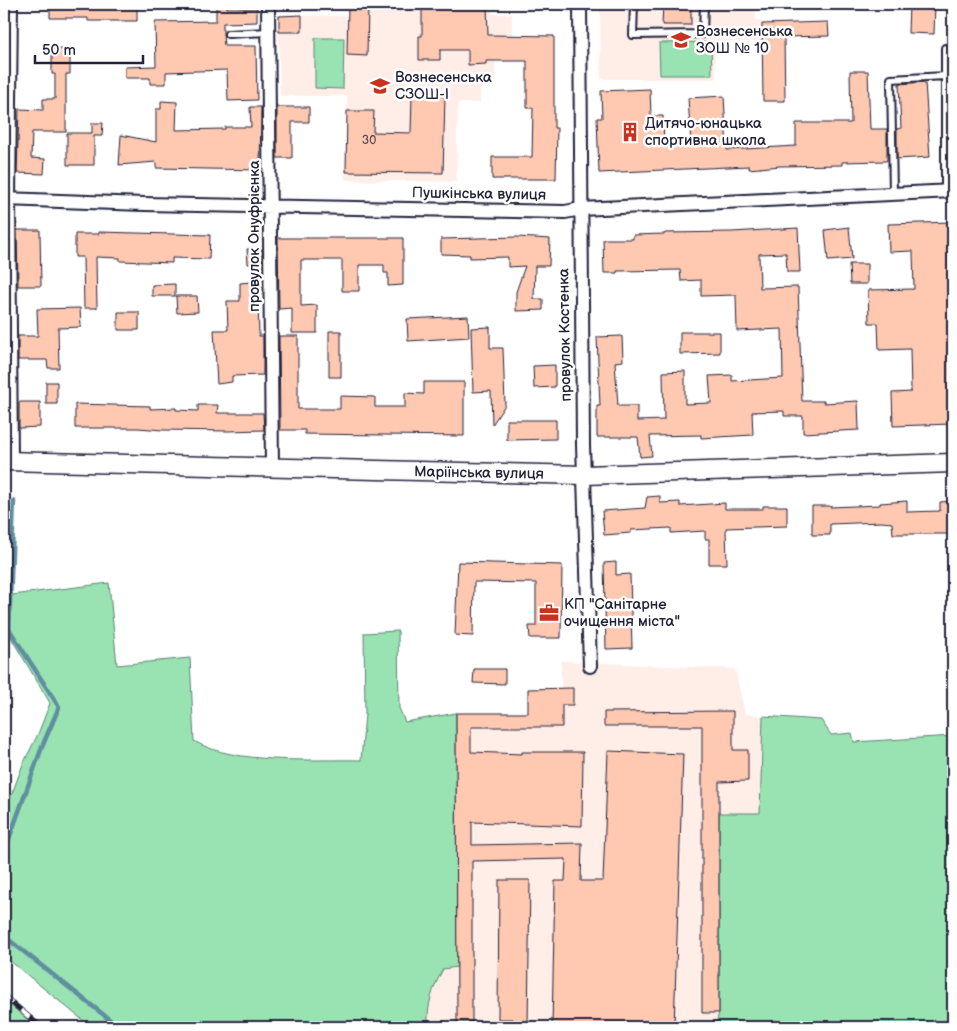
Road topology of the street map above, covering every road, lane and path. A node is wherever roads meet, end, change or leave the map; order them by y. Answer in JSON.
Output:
{"nodes":[{"id":1,"x":11,"y":4,"type":"edge"},
{"id":2,"x":268,"y":4,"type":"edge"},
{"id":3,"x":580,"y":4,"type":"edge"},
{"id":4,"x":634,"y":4,"type":"edge"},
{"id":5,"x":704,"y":4,"type":"edge"},
{"id":6,"x":268,"y":32,"type":"junction"},
{"id":7,"x":228,"y":34,"type":"dead end"},
{"id":8,"x":944,"y":48,"type":"dead end"},
{"id":9,"x":944,"y":76,"type":"junction"},
{"id":10,"x":949,"y":191,"type":"edge"},
{"id":11,"x":893,"y":194,"type":"junction"},
{"id":12,"x":7,"y":199,"type":"edge"},
{"id":13,"x":269,"y":206,"type":"junction"},
{"id":14,"x":581,"y":210,"type":"junction"},
{"id":15,"x":7,"y":461,"type":"edge"},
{"id":16,"x":953,"y":462,"type":"edge"},
{"id":17,"x":272,"y":468,"type":"junction"},
{"id":18,"x":584,"y":475,"type":"junction"},
{"id":19,"x":590,"y":666,"type":"dead end"}],
"edges":[{"from":1,"to":12,"type":"street"},
{"from":2,"to":6,"type":"street","name":"провулок Онуфрієнка"},
{"from":3,"to":14,"type":"street","name":"провулок Костенка"},
{"from":4,"to":5,"type":"lane"},
{"from":6,"to":7,"type":"lane"},
{"from":6,"to":13,"type":"street","name":"провулок Онуфрієнка"},
{"from":8,"to":9,"type":"lane"},
{"from":9,"to":10,"type":"lane"},
{"from":9,"to":11,"type":"lane"},
{"from":10,"to":11,"type":"street","name":"Пушкінська вулиця"},
{"from":11,"to":14,"type":"street","name":"Пушкінська вулиця"},
{"from":12,"to":13,"type":"street","name":"Пушкінська вулиця"},
{"from":12,"to":15,"type":"street"},
{"from":13,"to":14,"type":"street","name":"Пушкінська вулиця"},
{"from":13,"to":17,"type":"street","name":"провулок Онуфрієнка"},
{"from":14,"to":18,"type":"street","name":"провулок Костенка"},
{"from":15,"to":17,"type":"main road","name":"Маріїнська вулиця"},
{"from":16,"to":18,"type":"main road","name":"Маріїнська вулиця"},
{"from":17,"to":18,"type":"main road","name":"Маріїнська вулиця"},
{"from":18,"to":19,"type":"street","name":"провулок Костенка"}]}
